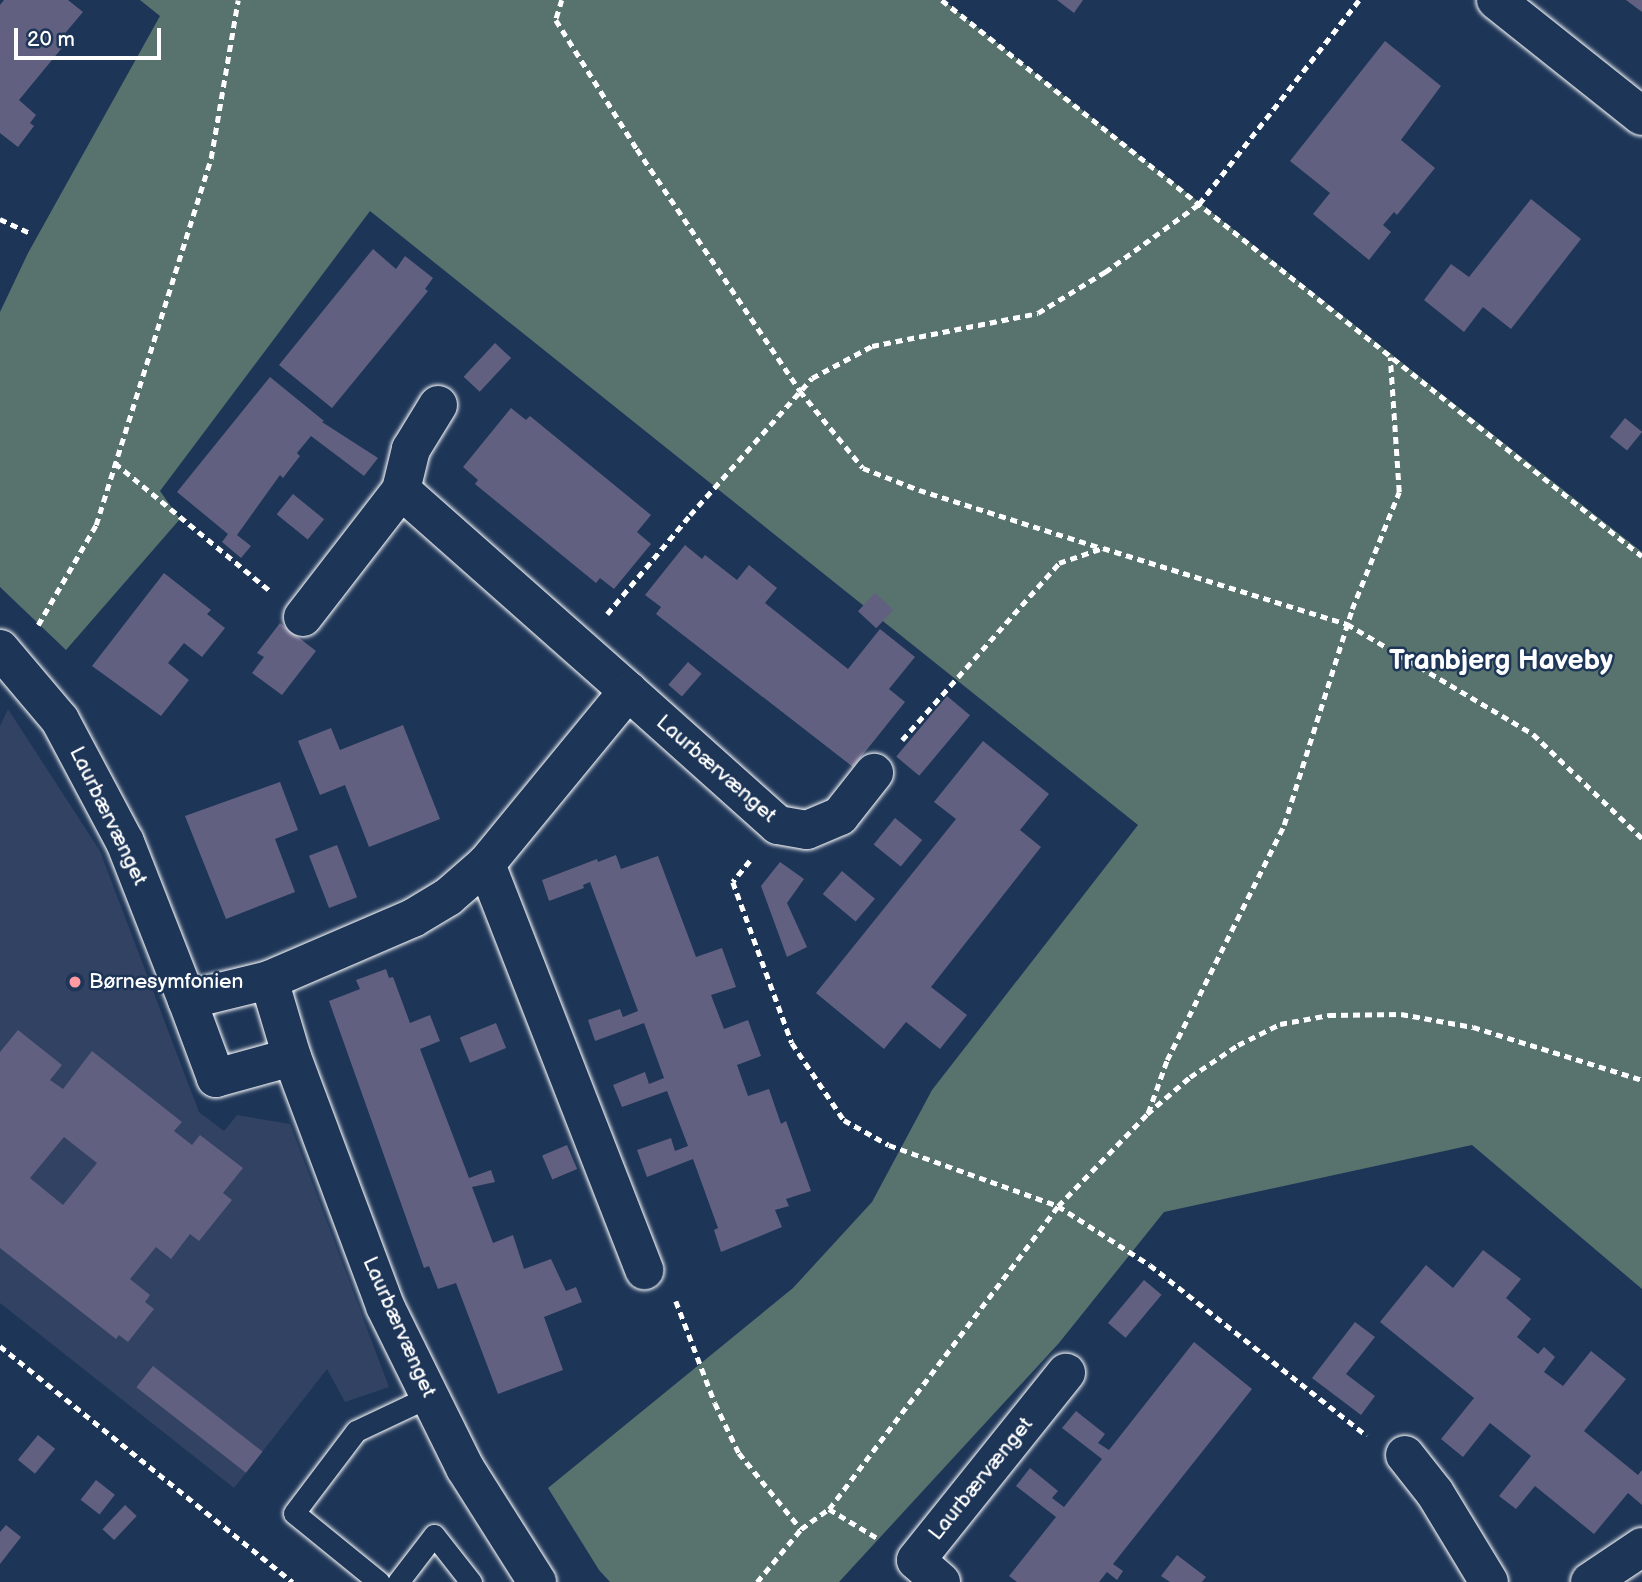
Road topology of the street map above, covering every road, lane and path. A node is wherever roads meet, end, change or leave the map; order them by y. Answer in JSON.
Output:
{"nodes":[{"id":1,"x":238,"y":0,"type":"edge"},
{"id":2,"x":562,"y":0,"type":"edge"},
{"id":3,"x":942,"y":0,"type":"edge"},
{"id":4,"x":1359,"y":0,"type":"edge"},
{"id":5,"x":1496,"y":0,"type":"edge"},
{"id":6,"x":1642,"y":116,"type":"edge"},
{"id":7,"x":1199,"y":204,"type":"junction"},
{"id":8,"x":0,"y":219,"type":"edge"},
{"id":9,"x":32,"y":234,"type":"dead end"},
{"id":10,"x":1390,"y":356,"type":"junction"},
{"id":11,"x":800,"y":391,"type":"junction"},
{"id":12,"x":438,"y":405,"type":"dead end"},
{"id":13,"x":115,"y":463,"type":"junction"},
{"id":14,"x":401,"y":490,"type":"junction"},
{"id":15,"x":1103,"y":548,"type":"junction"},
{"id":16,"x":1642,"y":556,"type":"edge"},
{"id":17,"x":303,"y":617,"type":"joint"},
{"id":18,"x":1347,"y":624,"type":"junction"},
{"id":19,"x":579,"y":647,"type":"junction"},
{"id":20,"x":8,"y":656,"type":"edge"},
{"id":21,"x":628,"y":691,"type":"junction"},
{"id":22,"x":874,"y":773,"type":"joint"},
{"id":23,"x":778,"y":825,"type":"junction"},
{"id":24,"x":1642,"y":838,"type":"edge"},
{"id":25,"x":486,"y":864,"type":"junction"},
{"id":26,"x":269,"y":980,"type":"junction"},
{"id":27,"x":187,"y":1000,"type":"junction"},
{"id":28,"x":292,"y":1057,"type":"junction"},
{"id":29,"x":1642,"y":1080,"type":"edge"},
{"id":30,"x":1147,"y":1114,"type":"junction"},
{"id":31,"x":1058,"y":1206,"type":"junction"},
{"id":32,"x":644,"y":1270,"type":"joint"},
{"id":33,"x":0,"y":1346,"type":"edge"},
{"id":34,"x":1066,"y":1373,"type":"dead end"},
{"id":35,"x":430,"y":1396,"type":"junction"},
{"id":36,"x":1405,"y":1455,"type":"joint"},
{"id":37,"x":829,"y":1508,"type":"junction"},
{"id":38,"x":801,"y":1529,"type":"junction"},
{"id":39,"x":1642,"y":1547,"type":"edge"},
{"id":40,"x":929,"y":1571,"type":"edge"},
{"id":41,"x":532,"y":1580,"type":"edge"},
{"id":42,"x":293,"y":1582,"type":"edge"},
{"id":43,"x":379,"y":1582,"type":"edge"},
{"id":44,"x":398,"y":1582,"type":"edge"},
{"id":45,"x":471,"y":1582,"type":"edge"},
{"id":46,"x":757,"y":1582,"type":"edge"},
{"id":47,"x":1489,"y":1582,"type":"edge"},
{"id":48,"x":1590,"y":1582,"type":"edge"}],
"edges":[{"from":1,"to":13,"type":"path"},
{"from":2,"to":11,"type":"path"},
{"from":3,"to":7,"type":"path"},
{"from":4,"to":7,"type":"path"},
{"from":5,"to":6,"type":"street"},
{"from":7,"to":10,"type":"path"},
{"from":7,"to":11,"type":"path"},
{"from":8,"to":9,"type":"path"},
{"from":10,"to":16,"type":"path"},
{"from":10,"to":18,"type":"path"},
{"from":11,"to":15,"type":"path"},
{"from":11,"to":19,"type":"path"},
{"from":12,"to":14,"type":"street"},
{"from":13,"to":17,"type":"path"},
{"from":13,"to":20,"type":"path"},
{"from":14,"to":17,"type":"street"},
{"from":14,"to":19,"type":"street","name":"Laurbærvænget"},
{"from":15,"to":18,"type":"path"},
{"from":15,"to":22,"type":"path"},
{"from":18,"to":24,"type":"path"},
{"from":18,"to":30,"type":"path"},
{"from":19,"to":21,"type":"street","name":"Laurbærvænget"},
{"from":20,"to":27,"type":"street","name":"Laurbærvænget"},
{"from":21,"to":23,"type":"street","name":"Laurbærvænget"},
{"from":21,"to":25,"type":"street"},
{"from":22,"to":23,"type":"street","name":"Laurbærvænget"},
{"from":23,"to":31,"type":"path"},
{"from":25,"to":26,"type":"street"},
{"from":25,"to":32,"type":"street"},
{"from":26,"to":27,"type":"street"},
{"from":26,"to":28,"type":"street","name":"Laurbærvænget"},
{"from":27,"to":28,"type":"street","name":"Laurbærvænget"},
{"from":28,"to":35,"type":"street","name":"Laurbærvænget"},
{"from":29,"to":30,"type":"path"},
{"from":30,"to":31,"type":"path"},
{"from":31,"to":36,"type":"path"},
{"from":31,"to":37,"type":"path"},
{"from":32,"to":38,"type":"path"},
{"from":33,"to":42,"type":"path"},
{"from":34,"to":40,"type":"street","name":"Laurbærvænget"},
{"from":35,"to":41,"type":"street","name":"Laurbærvænget"},
{"from":35,"to":43,"type":"lane"},
{"from":36,"to":47,"type":"street"},
{"from":37,"to":38,"type":"path"},
{"from":37,"to":40,"type":"path"},
{"from":38,"to":46,"type":"path"},
{"from":39,"to":48,"type":"street"},
{"from":44,"to":45,"type":"lane"}]}
